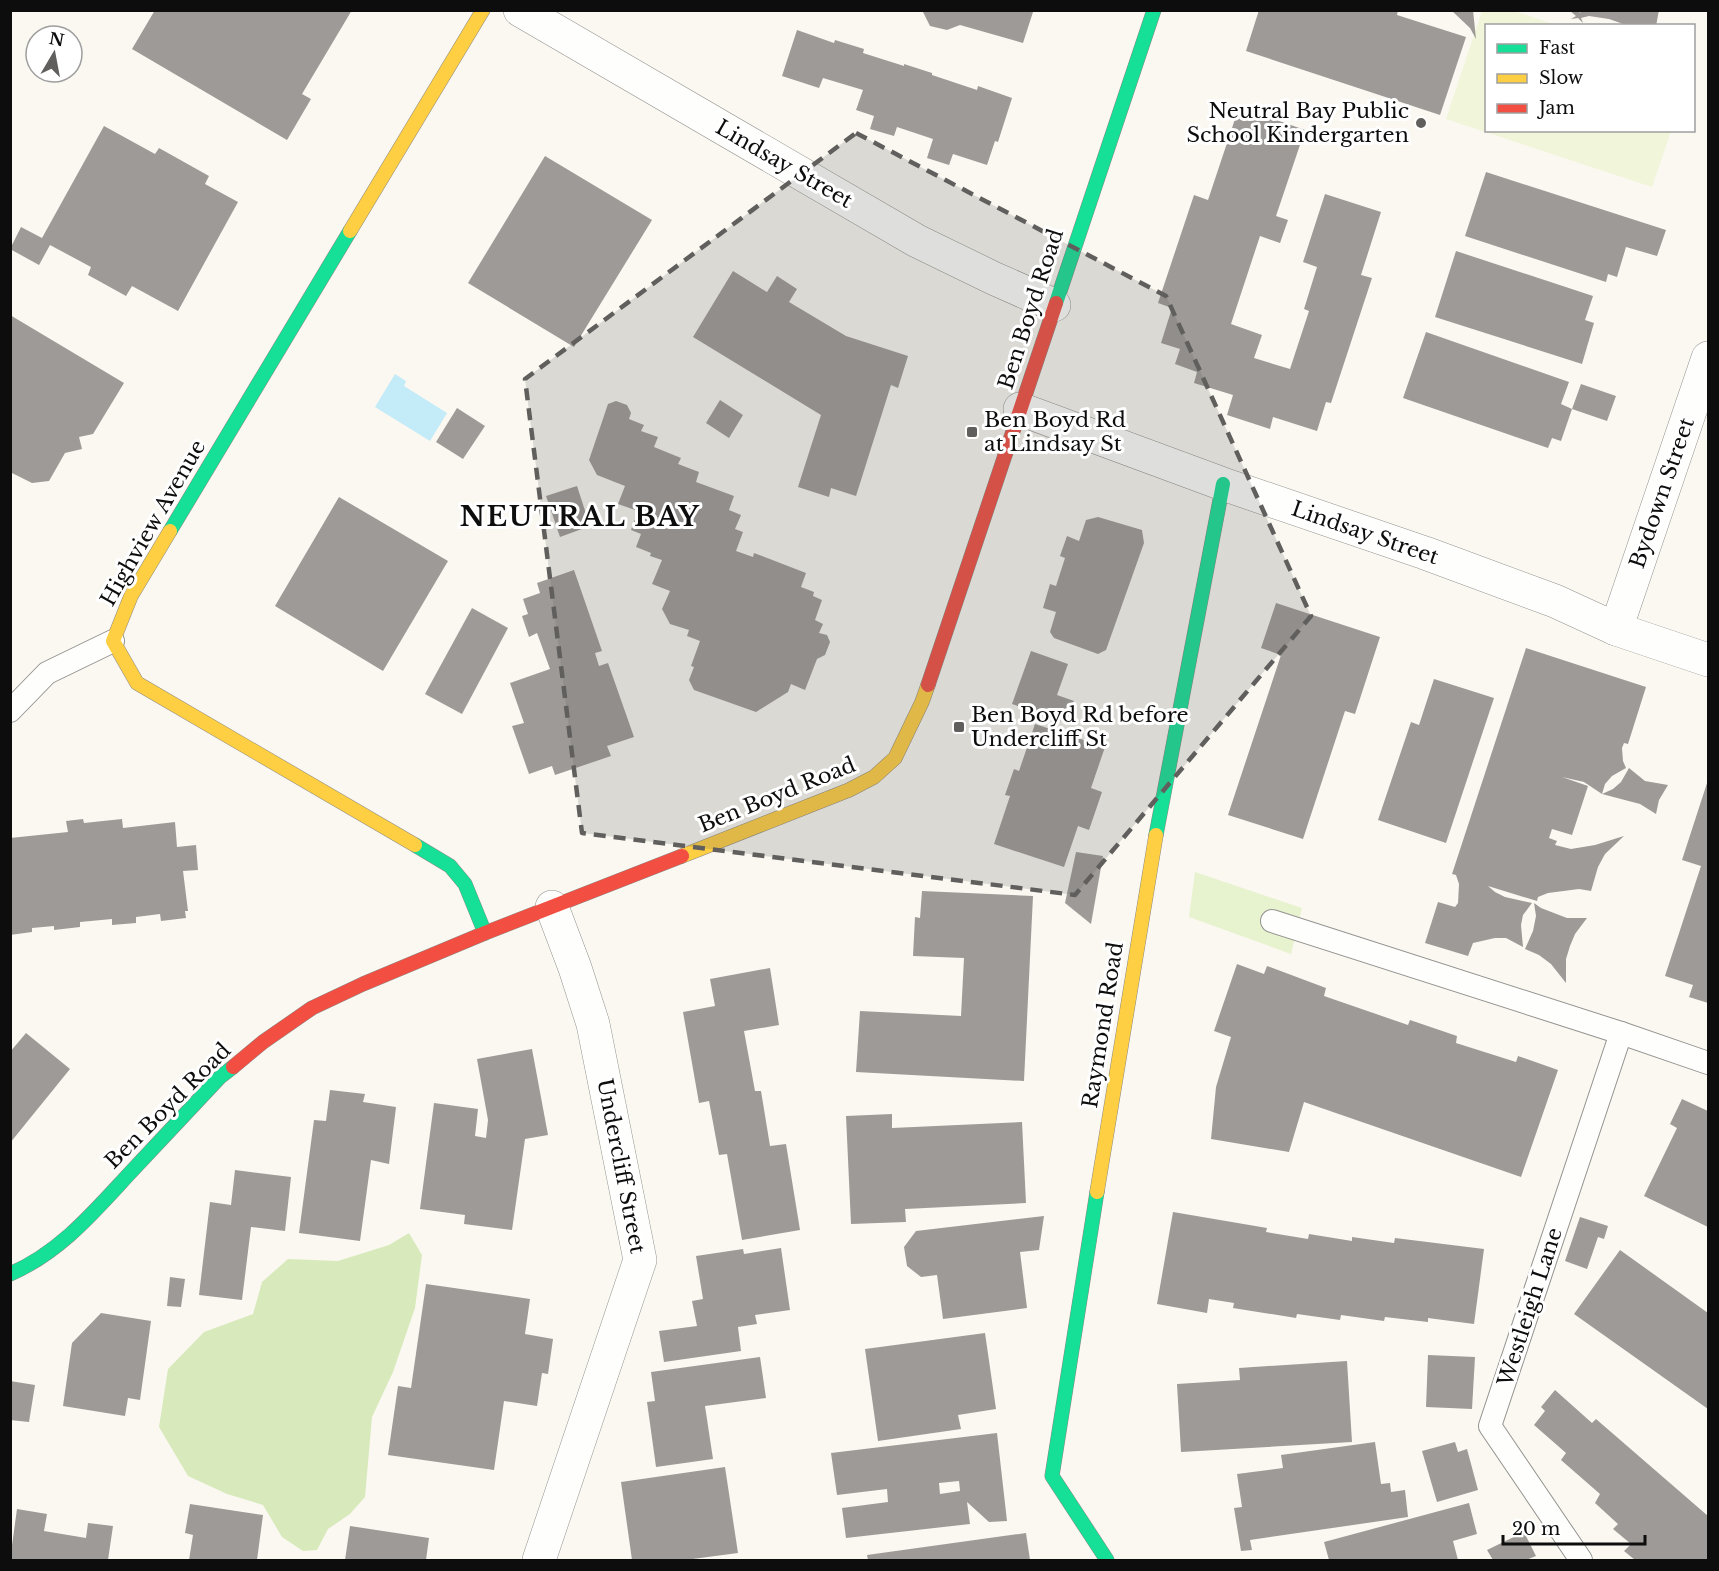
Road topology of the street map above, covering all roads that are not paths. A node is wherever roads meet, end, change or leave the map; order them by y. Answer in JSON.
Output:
{"nodes":[{"id":1,"x":483,"y":10,"type":"edge"},
{"id":2,"x":520,"y":10,"type":"edge"},
{"id":3,"x":1154,"y":10,"type":"edge"},
{"id":4,"x":1054,"y":305,"type":"junction"},
{"id":5,"x":1708,"y":358,"type":"edge"},
{"id":6,"x":1020,"y":410,"type":"junction"},
{"id":7,"x":1222,"y":484,"type":"junction"},
{"id":8,"x":1616,"y":629,"type":"junction"},
{"id":9,"x":113,"y":641,"type":"junction"},
{"id":10,"x":1708,"y":660,"type":"edge"},
{"id":11,"x":10,"y":711,"type":"edge"},
{"id":12,"x":552,"y":907,"type":"junction"},
{"id":13,"x":1272,"y":921,"type":"dead end"},
{"id":14,"x":485,"y":933,"type":"junction"},
{"id":15,"x":1621,"y":1033,"type":"junction"},
{"id":16,"x":1708,"y":1063,"type":"edge"},
{"id":17,"x":10,"y":1274,"type":"edge"},
{"id":18,"x":539,"y":1560,"type":"edge"},
{"id":19,"x":1107,"y":1560,"type":"edge"},
{"id":20,"x":1581,"y":1560,"type":"edge"}],
"edges":[{"from":1,"to":9,"type":"street","name":"Highview Avenue"},
{"from":2,"to":4,"type":"street","name":"Lindsay Street"},
{"from":3,"to":4,"type":"street","name":"Ben Boyd Road"},
{"from":4,"to":6,"type":"street","name":"Ben Boyd Road"},
{"from":5,"to":8,"type":"street","name":"Bydown Street"},
{"from":6,"to":7,"type":"street","name":"Lindsay Street"},
{"from":6,"to":12,"type":"street","name":"Ben Boyd Road"},
{"from":7,"to":8,"type":"street","name":"Lindsay Street"},
{"from":7,"to":19,"type":"street","name":"Raymond Road"},
{"from":8,"to":10,"type":"street","name":"Lindsay Street"},
{"from":9,"to":11,"type":"lane"},
{"from":9,"to":14,"type":"street","name":"Highview Avenue"},
{"from":12,"to":14,"type":"street","name":"Ben Boyd Road"},
{"from":12,"to":18,"type":"street","name":"Undercliff Street"},
{"from":13,"to":15,"type":"lane"},
{"from":14,"to":17,"type":"street","name":"Ben Boyd Road"},
{"from":15,"to":16,"type":"lane"},
{"from":15,"to":20,"type":"lane","name":"Westleigh Lane"}]}
